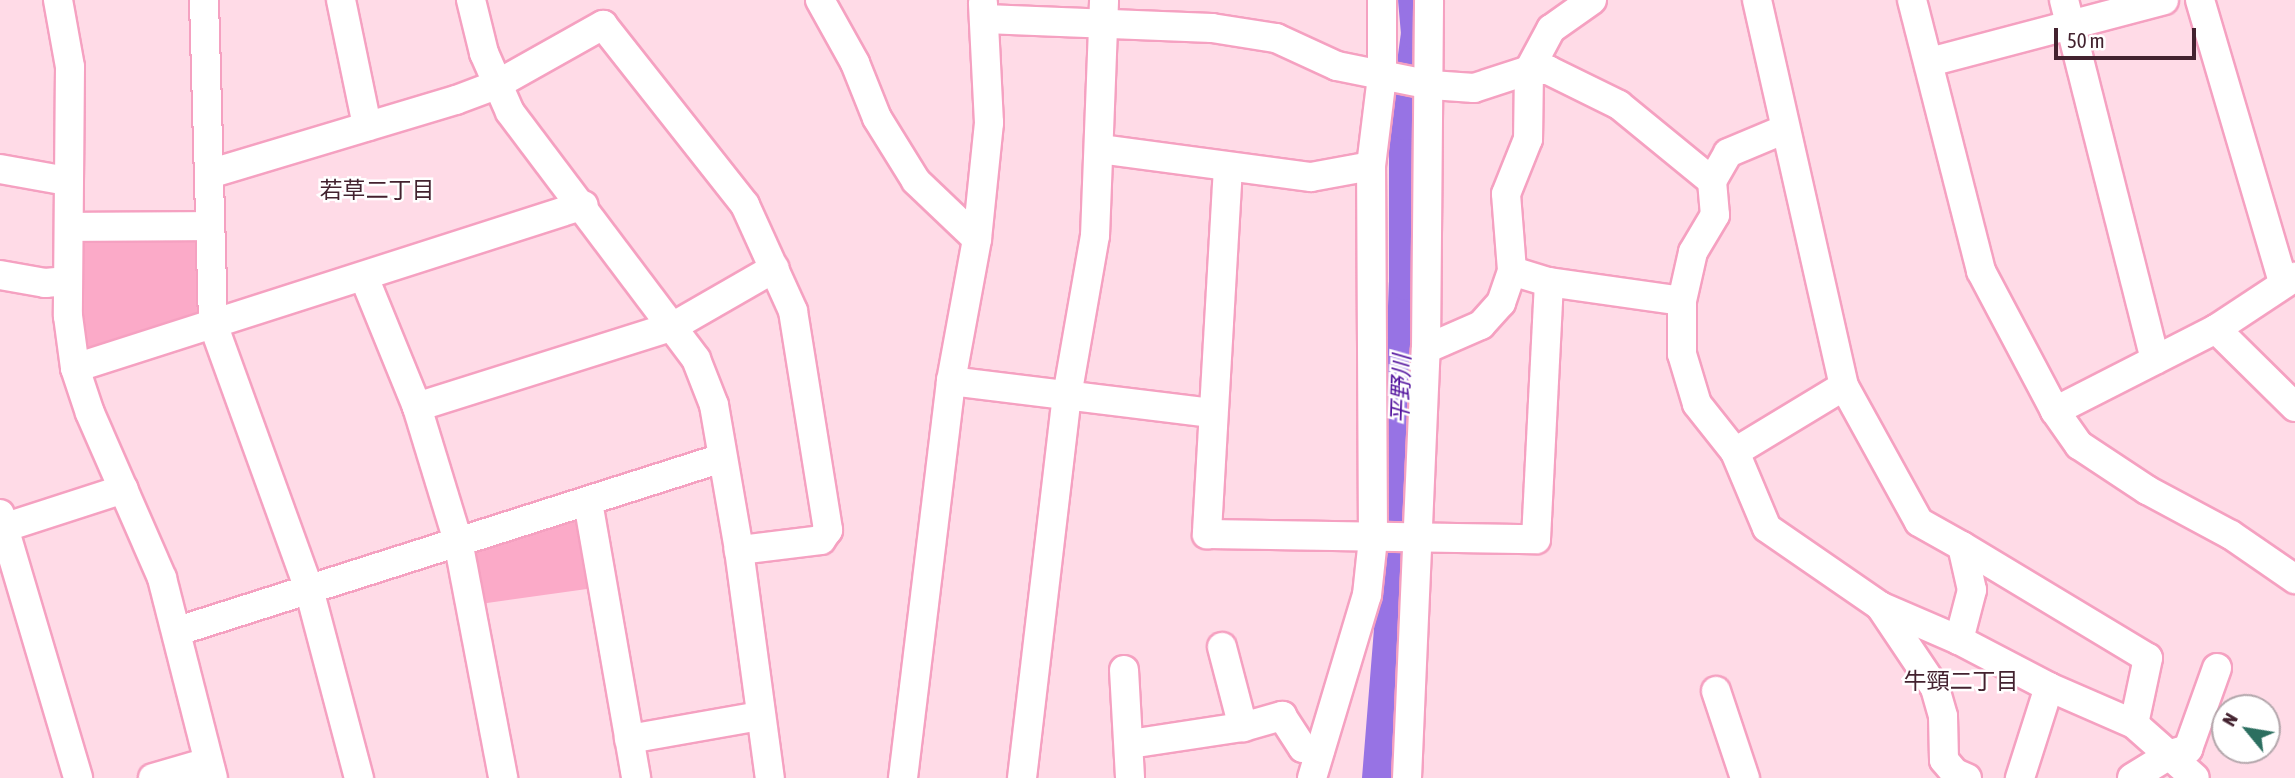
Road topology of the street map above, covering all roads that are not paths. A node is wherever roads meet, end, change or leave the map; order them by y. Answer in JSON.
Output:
{"nodes":[{"id":1,"x":58,"y":0,"type":"edge"},
{"id":2,"x":204,"y":0,"type":"edge"},
{"id":3,"x":341,"y":0,"type":"edge"},
{"id":4,"x":471,"y":0,"type":"edge"},
{"id":5,"x":820,"y":0,"type":"edge"},
{"id":6,"x":1382,"y":0,"type":"edge"},
{"id":7,"x":1429,"y":0,"type":"edge"},
{"id":8,"x":1592,"y":0,"type":"edge"},
{"id":9,"x":1757,"y":0,"type":"edge"},
{"id":10,"x":1912,"y":0,"type":"edge"},
{"id":11,"x":2164,"y":0,"type":"edge"},
{"id":12,"x":2200,"y":0,"type":"edge"},
{"id":13,"x":984,"y":9,"type":"edge"},
{"id":14,"x":1104,"y":11,"type":"edge"},
{"id":15,"x":2067,"y":13,"type":"edge"},
{"id":16,"x":1930,"y":62,"type":"junction"},
{"id":17,"x":1529,"y":71,"type":"junction"},
{"id":18,"x":1382,"y":77,"type":"junction"},
{"id":19,"x":496,"y":85,"type":"junction"},
{"id":20,"x":1431,"y":85,"type":"junction"},
{"id":21,"x":368,"y":126,"type":"junction"},
{"id":22,"x":1783,"y":130,"type":"junction"},
{"id":23,"x":1100,"y":149,"type":"junction"},
{"id":24,"x":1371,"y":166,"type":"junction"},
{"id":25,"x":1227,"y":167,"type":"junction"},
{"id":26,"x":0,"y":169,"type":"edge"},
{"id":27,"x":209,"y":174,"type":"junction"},
{"id":28,"x":68,"y":181,"type":"junction"},
{"id":29,"x":1712,"y":181,"type":"junction"},
{"id":30,"x":583,"y":205,"type":"junction"},
{"id":31,"x":209,"y":226,"type":"junction"},
{"id":32,"x":69,"y":227,"type":"junction"},
{"id":33,"x":977,"y":239,"type":"junction"},
{"id":34,"x":775,"y":268,"type":"junction"},
{"id":35,"x":1511,"y":271,"type":"junction"},
{"id":36,"x":0,"y":275,"type":"edge"},
{"id":37,"x":364,"y":277,"type":"junction"},
{"id":38,"x":2289,"y":280,"type":"edge"},
{"id":39,"x":68,"y":281,"type":"junction"},
{"id":40,"x":1549,"y":282,"type":"junction"},
{"id":41,"x":1682,"y":301,"type":"junction"},
{"id":42,"x":213,"y":324,"type":"junction"},
{"id":43,"x":674,"y":326,"type":"junction"},
{"id":44,"x":2216,"y":329,"type":"junction"},
{"id":45,"x":1426,"y":349,"type":"junction"},
{"id":46,"x":2155,"y":360,"type":"junction"},
{"id":47,"x":75,"y":368,"type":"junction"},
{"id":48,"x":951,"y":381,"type":"junction"},
{"id":49,"x":1844,"y":386,"type":"junction"},
{"id":50,"x":1067,"y":396,"type":"junction"},
{"id":51,"x":417,"y":407,"type":"junction"},
{"id":52,"x":2295,"y":407,"type":"edge"},
{"id":53,"x":2055,"y":411,"type":"junction"},
{"id":54,"x":1212,"y":413,"type":"junction"},
{"id":55,"x":1735,"y":452,"type":"junction"},
{"id":56,"x":722,"y":458,"type":"junction"},
{"id":57,"x":124,"y":489,"type":"junction"},
{"id":58,"x":588,"y":502,"type":"junction"},
{"id":59,"x":1,"y":523,"type":"edge"},
{"id":60,"x":1373,"y":539,"type":"junction"},
{"id":61,"x":1420,"y":540,"type":"junction"},
{"id":62,"x":458,"y":541,"type":"junction"},
{"id":63,"x":1962,"y":546,"type":"junction"},
{"id":64,"x":739,"y":550,"type":"junction"},
{"id":65,"x":2295,"y":579,"type":"edge"},
{"id":66,"x":309,"y":589,"type":"junction"},
{"id":67,"x":1880,"y":606,"type":"junction"},
{"id":68,"x":178,"y":631,"type":"junction"},
{"id":69,"x":1959,"y":639,"type":"junction"},
{"id":70,"x":1222,"y":647,"type":"dead end"},
{"id":71,"x":2217,"y":668,"type":"dead end"},
{"id":72,"x":1124,"y":670,"type":"dead end"},
{"id":73,"x":2049,"y":687,"type":"junction"},
{"id":74,"x":1716,"y":691,"type":"dead end"},
{"id":75,"x":760,"y":716,"type":"junction"},
{"id":76,"x":2134,"y":724,"type":"junction"},
{"id":77,"x":1243,"y":727,"type":"junction"},
{"id":78,"x":629,"y":739,"type":"junction"},
{"id":79,"x":1129,"y":744,"type":"junction"},
{"id":80,"x":1320,"y":751,"type":"junction"},
{"id":81,"x":2171,"y":754,"type":"junction"},
{"id":82,"x":211,"y":770,"type":"edge"},
{"id":83,"x":78,"y":778,"type":"edge"},
{"id":84,"x":153,"y":778,"type":"edge"},
{"id":85,"x":359,"y":778,"type":"edge"},
{"id":86,"x":503,"y":778,"type":"edge"},
{"id":87,"x":636,"y":778,"type":"edge"},
{"id":88,"x":770,"y":778,"type":"edge"},
{"id":89,"x":903,"y":778,"type":"edge"},
{"id":90,"x":1022,"y":778,"type":"edge"},
{"id":91,"x":1130,"y":778,"type":"edge"},
{"id":92,"x":1312,"y":778,"type":"edge"},
{"id":93,"x":1408,"y":778,"type":"edge"},
{"id":94,"x":1745,"y":778,"type":"edge"},
{"id":95,"x":1967,"y":778,"type":"edge"},
{"id":96,"x":2020,"y":778,"type":"edge"},
{"id":97,"x":2132,"y":778,"type":"edge"},
{"id":98,"x":2195,"y":778,"type":"edge"}],
"edges":[{"from":1,"to":28,"type":"street"},
{"from":2,"to":27,"type":"street"},
{"from":3,"to":21,"type":"street"},
{"from":4,"to":19,"type":"street"},
{"from":5,"to":33,"type":"street"},
{"from":6,"to":18,"type":"street"},
{"from":7,"to":20,"type":"street"},
{"from":8,"to":17,"type":"street"},
{"from":9,"to":22,"type":"street"},
{"from":10,"to":16,"type":"street"},
{"from":11,"to":15,"type":"street"},
{"from":12,"to":38,"type":"street"},
{"from":13,"to":14,"type":"street"},
{"from":13,"to":33,"type":"street"},
{"from":14,"to":18,"type":"street"},
{"from":14,"to":23,"type":"street"},
{"from":15,"to":16,"type":"street"},
{"from":15,"to":46,"type":"street"},
{"from":16,"to":53,"type":"street"},
{"from":17,"to":20,"type":"street"},
{"from":17,"to":29,"type":"street"},
{"from":17,"to":35,"type":"street"},
{"from":18,"to":20,"type":"street"},
{"from":18,"to":24,"type":"street"},
{"from":19,"to":21,"type":"street"},
{"from":19,"to":30,"type":"street"},
{"from":19,"to":34,"type":"street"},
{"from":20,"to":45,"type":"street"},
{"from":21,"to":27,"type":"street"},
{"from":22,"to":29,"type":"street"},
{"from":22,"to":49,"type":"street"},
{"from":23,"to":25,"type":"street"},
{"from":23,"to":50,"type":"street"},
{"from":24,"to":25,"type":"street"},
{"from":24,"to":60,"type":"street"},
{"from":25,"to":54,"type":"street"},
{"from":26,"to":28,"type":"street"},
{"from":27,"to":31,"type":"street"},
{"from":28,"to":32,"type":"street"},
{"from":29,"to":41,"type":"street"},
{"from":30,"to":37,"type":"street"},
{"from":30,"to":43,"type":"street"},
{"from":31,"to":32,"type":"street"},
{"from":31,"to":42,"type":"street"},
{"from":32,"to":39,"type":"street"},
{"from":33,"to":48,"type":"street"},
{"from":34,"to":43,"type":"street"},
{"from":34,"to":64,"type":"street"},
{"from":35,"to":40,"type":"street"},
{"from":35,"to":45,"type":"street"},
{"from":36,"to":39,"type":"street"},
{"from":37,"to":42,"type":"street"},
{"from":37,"to":51,"type":"street"},
{"from":38,"to":44,"type":"street"},
{"from":39,"to":47,"type":"street"},
{"from":40,"to":41,"type":"street"},
{"from":40,"to":61,"type":"street"},
{"from":41,"to":55,"type":"street"},
{"from":42,"to":47,"type":"street"},
{"from":42,"to":66,"type":"street"},
{"from":43,"to":51,"type":"street"},
{"from":43,"to":56,"type":"street"},
{"from":44,"to":46,"type":"street"},
{"from":44,"to":52,"type":"street"},
{"from":45,"to":61,"type":"street"},
{"from":46,"to":53,"type":"street"},
{"from":47,"to":57,"type":"street"},
{"from":48,"to":50,"type":"street"},
{"from":48,"to":89,"type":"street"},
{"from":49,"to":55,"type":"street"},
{"from":49,"to":63,"type":"street"},
{"from":50,"to":54,"type":"street"},
{"from":50,"to":90,"type":"street"},
{"from":51,"to":62,"type":"street"},
{"from":53,"to":65,"type":"street"},
{"from":54,"to":60,"type":"street"},
{"from":55,"to":67,"type":"street"},
{"from":56,"to":58,"type":"street"},
{"from":56,"to":64,"type":"street"},
{"from":57,"to":59,"type":"street"},
{"from":57,"to":68,"type":"street"},
{"from":58,"to":62,"type":"street"},
{"from":58,"to":78,"type":"street"},
{"from":59,"to":83,"type":"street"},
{"from":60,"to":61,"type":"street"},
{"from":60,"to":80,"type":"street"},
{"from":61,"to":93,"type":"street"},
{"from":62,"to":66,"type":"street"},
{"from":62,"to":86,"type":"street"},
{"from":63,"to":69,"type":"street"},
{"from":63,"to":76,"type":"street"},
{"from":64,"to":75,"type":"street"},
{"from":66,"to":68,"type":"street"},
{"from":66,"to":85,"type":"street"},
{"from":67,"to":69,"type":"street"},
{"from":67,"to":95,"type":"street"},
{"from":68,"to":82,"type":"street"},
{"from":69,"to":73,"type":"street"},
{"from":70,"to":77,"type":"street"},
{"from":71,"to":81,"type":"street"},
{"from":72,"to":79,"type":"street"},
{"from":73,"to":76,"type":"street"},
{"from":73,"to":96,"type":"street"},
{"from":74,"to":94,"type":"street"},
{"from":75,"to":78,"type":"street"},
{"from":75,"to":88,"type":"street"},
{"from":76,"to":81,"type":"street"},
{"from":77,"to":79,"type":"street"},
{"from":77,"to":80,"type":"street"},
{"from":78,"to":87,"type":"street"},
{"from":79,"to":91,"type":"street"},
{"from":80,"to":92,"type":"street"},
{"from":81,"to":97,"type":"street"},
{"from":81,"to":98,"type":"street"},
{"from":82,"to":84,"type":"street"}]}
